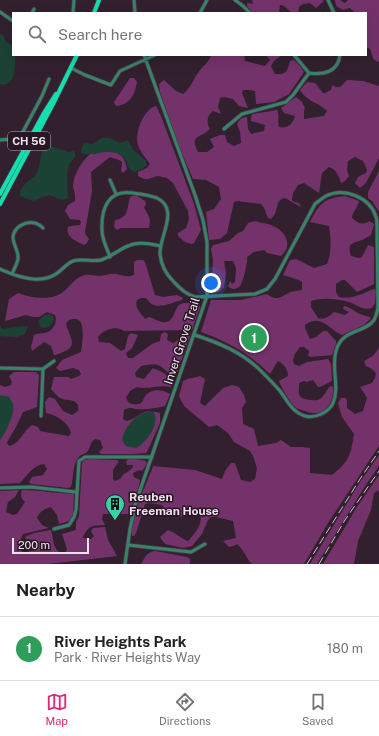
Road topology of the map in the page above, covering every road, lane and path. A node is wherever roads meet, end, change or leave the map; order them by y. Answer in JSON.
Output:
{"nodes":[{"id":1,"x":99,"y":0,"type":"edge"},
{"id":2,"x":134,"y":0,"type":"edge"},
{"id":3,"x":207,"y":0,"type":"edge"},
{"id":4,"x":235,"y":0,"type":"edge"},
{"id":5,"x":328,"y":0,"type":"edge"},
{"id":6,"x":74,"y":1,"type":"edge"},
{"id":7,"x":34,"y":9,"type":"dead end"},
{"id":8,"x":0,"y":12,"type":"edge"},
{"id":9,"x":32,"y":12,"type":"edge"},
{"id":10,"x":73,"y":12,"type":"edge"},
{"id":11,"x":94,"y":12,"type":"edge"},
{"id":12,"x":135,"y":12,"type":"edge"},
{"id":13,"x":201,"y":12,"type":"edge"},
{"id":14,"x":249,"y":12,"type":"edge"},
{"id":15,"x":334,"y":12,"type":"edge"},
{"id":16,"x":12,"y":20,"type":"edge"},
{"id":17,"x":77,"y":56,"type":"edge"},
{"id":18,"x":144,"y":56,"type":"edge"},
{"id":19,"x":153,"y":56,"type":"edge"},
{"id":20,"x":295,"y":56,"type":"edge"},
{"id":21,"x":340,"y":56,"type":"edge"},
{"id":22,"x":145,"y":60,"type":"junction"},
{"id":23,"x":71,"y":68,"type":"junction"},
{"id":24,"x":309,"y":73,"type":"junction"},
{"id":25,"x":49,"y":79,"type":"dead end"},
{"id":26,"x":224,"y":129,"type":"dead end"},
{"id":27,"x":0,"y":140,"type":"edge"},
{"id":28,"x":18,"y":140,"type":"junction"},
{"id":29,"x":28,"y":146,"type":"junction"},
{"id":30,"x":110,"y":180,"type":"dead end"},
{"id":31,"x":0,"y":194,"type":"edge"},
{"id":32,"x":116,"y":194,"type":"junction"},
{"id":33,"x":0,"y":204,"type":"edge"},
{"id":34,"x":43,"y":228,"type":"dead end"},
{"id":35,"x":161,"y":246,"type":"junction"},
{"id":36,"x":110,"y":256,"type":"junction"},
{"id":37,"x":0,"y":269,"type":"edge"},
{"id":38,"x":12,"y":274,"type":"junction"},
{"id":39,"x":207,"y":296,"type":"junction"},
{"id":40,"x":195,"y":335,"type":"junction"},
{"id":41,"x":54,"y":361,"type":"dead end"},
{"id":42,"x":0,"y":368,"type":"edge"},
{"id":43,"x":43,"y":369,"type":"junction"},
{"id":44,"x":42,"y":416,"type":"dead end"},
{"id":45,"x":152,"y":457,"type":"junction"},
{"id":46,"x":0,"y":488,"type":"edge"},
{"id":47,"x":76,"y":492,"type":"junction"},
{"id":48,"x":54,"y":529,"type":"dead end"},
{"id":49,"x":205,"y":544,"type":"dead end"},
{"id":50,"x":128,"y":545,"type":"junction"},
{"id":51,"x":125,"y":564,"type":"edge"}],
"edges":[{"from":1,"to":11,"type":"main road"},
{"from":2,"to":12,"type":"street"},
{"from":3,"to":13,"type":"street"},
{"from":4,"to":14,"type":"street"},
{"from":5,"to":15,"type":"street"},
{"from":6,"to":10,"type":"street"},
{"from":7,"to":9,"type":"street"},
{"from":8,"to":16,"type":"street"},
{"from":17,"to":23,"type":"main road","number":"CH 56"},
{"from":18,"to":22,"type":"street","name":"Inver Grove Trail"},
{"from":19,"to":22,"type":"street"},
{"from":20,"to":24,"type":"street"},
{"from":21,"to":24,"type":"street"},
{"from":22,"to":23,"type":"street"},
{"from":22,"to":39,"type":"street","name":"Inver Grove Trail"},
{"from":23,"to":29,"type":"main road","number":"CH 56"},
{"from":24,"to":26,"type":"street"},
{"from":25,"to":28,"type":"street"},
{"from":27,"to":28,"type":"street"},
{"from":28,"to":29,"type":"street"},
{"from":29,"to":31,"type":"main road","number":"CH 56"},
{"from":29,"to":33,"type":"main road","number":"CH 56"},
{"from":30,"to":32,"type":"street"},
{"from":32,"to":35,"type":"street"},
{"from":32,"to":36,"type":"street"},
{"from":34,"to":38,"type":"street"},
{"from":35,"to":36,"type":"street"},
{"from":35,"to":39,"type":"street"},
{"from":36,"to":38,"type":"street"},
{"from":37,"to":38,"type":"street"},
{"from":39,"to":40,"type":"street","name":"Inver Grove Trail"},
{"from":39,"to":40,"type":"street"},
{"from":40,"to":45,"type":"street","name":"Inver Grove Trail"},
{"from":41,"to":43,"type":"street"},
{"from":42,"to":43,"type":"street"},
{"from":43,"to":44,"type":"street"},
{"from":45,"to":47,"type":"street"},
{"from":45,"to":50,"type":"street","name":"Inver Grove Trail"},
{"from":46,"to":47,"type":"street"},
{"from":47,"to":48,"type":"street"},
{"from":49,"to":50,"type":"street"},
{"from":50,"to":51,"type":"street","name":"Inver Grove Trail"}]}
